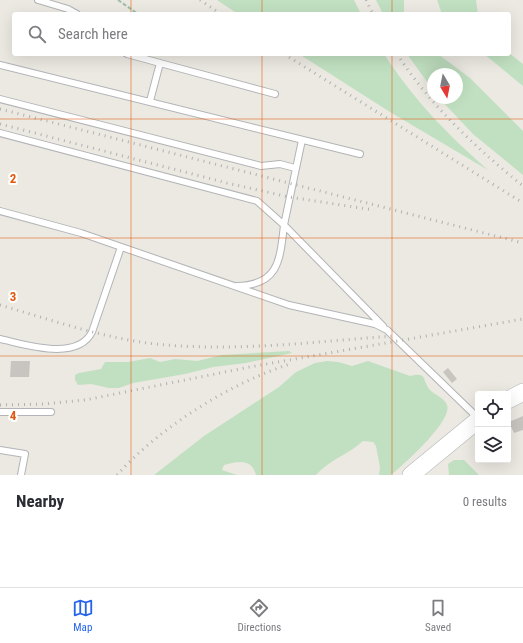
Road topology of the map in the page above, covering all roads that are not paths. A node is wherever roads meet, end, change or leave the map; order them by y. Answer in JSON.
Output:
{"nodes":[{"id":1,"x":38,"y":0,"type":"edge"},
{"id":2,"x":73,"y":12,"type":"edge"},
{"id":3,"x":134,"y":56,"type":"edge"},
{"id":4,"x":160,"y":63,"type":"junction"},
{"id":5,"x":0,"y":65,"type":"edge"},
{"id":6,"x":275,"y":94,"type":"dead end"},
{"id":7,"x":0,"y":99,"type":"edge"},
{"id":8,"x":150,"y":101,"type":"junction"},
{"id":9,"x":0,"y":133,"type":"edge"},
{"id":10,"x":302,"y":140,"type":"junction"},
{"id":11,"x":360,"y":154,"type":"dead end"},
{"id":12,"x":295,"y":168,"type":"junction"},
{"id":13,"x":0,"y":211,"type":"edge"},
{"id":14,"x":284,"y":226,"type":"junction"},
{"id":15,"x":121,"y":248,"type":"junction"},
{"id":16,"x":234,"y":286,"type":"junction"},
{"id":17,"x":387,"y":330,"type":"junction"},
{"id":18,"x":0,"y":339,"type":"edge"},
{"id":19,"x":523,"y":392,"type":"edge"},
{"id":20,"x":511,"y":398,"type":"edge"},
{"id":21,"x":0,"y":412,"type":"edge"},
{"id":22,"x":51,"y":412,"type":"dead end"},
{"id":23,"x":475,"y":416,"type":"edge"},
{"id":24,"x":475,"y":422,"type":"edge"},
{"id":25,"x":0,"y":450,"type":"edge"},
{"id":26,"x":21,"y":475,"type":"edge"},
{"id":27,"x":411,"y":475,"type":"edge"}],
"edges":[{"from":1,"to":2,"type":"lane"},
{"from":3,"to":4,"type":"lane"},
{"from":4,"to":6,"type":"lane"},
{"from":4,"to":8,"type":"lane"},
{"from":5,"to":8,"type":"lane"},
{"from":7,"to":12,"type":"lane"},
{"from":8,"to":10,"type":"lane"},
{"from":9,"to":14,"type":"lane"},
{"from":10,"to":11,"type":"lane"},
{"from":10,"to":12,"type":"lane"},
{"from":12,"to":14,"type":"lane"},
{"from":13,"to":15,"type":"lane"},
{"from":14,"to":16,"type":"lane"},
{"from":14,"to":17,"type":"lane"},
{"from":15,"to":16,"type":"lane"},
{"from":15,"to":18,"type":"lane"},
{"from":16,"to":17,"type":"lane"},
{"from":17,"to":23,"type":"lane"},
{"from":19,"to":20,"type":"street"},
{"from":21,"to":22,"type":"lane"},
{"from":24,"to":27,"type":"street"},
{"from":25,"to":26,"type":"lane"}]}
